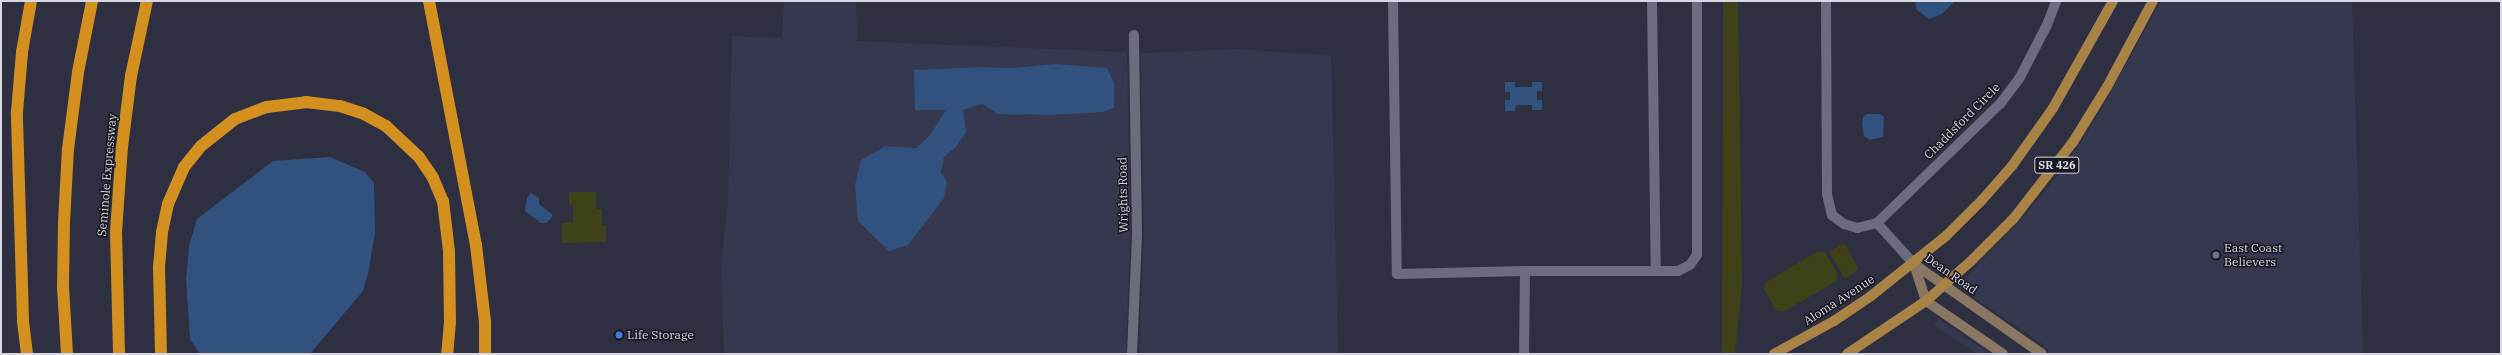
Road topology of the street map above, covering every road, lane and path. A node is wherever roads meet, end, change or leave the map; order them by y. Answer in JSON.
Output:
{"nodes":[{"id":1,"x":31,"y":1,"type":"edge"},
{"id":2,"x":92,"y":1,"type":"edge"},
{"id":3,"x":146,"y":1,"type":"edge"},
{"id":4,"x":429,"y":1,"type":"edge"},
{"id":5,"x":1394,"y":1,"type":"edge"},
{"id":6,"x":1652,"y":1,"type":"edge"},
{"id":7,"x":1697,"y":1,"type":"edge"},
{"id":8,"x":1826,"y":1,"type":"edge"},
{"id":9,"x":2056,"y":1,"type":"edge"},
{"id":10,"x":2113,"y":1,"type":"edge"},
{"id":11,"x":2153,"y":1,"type":"edge"},
{"id":12,"x":1134,"y":35,"type":"dead end"},
{"id":13,"x":1877,"y":222,"type":"junction"},
{"id":14,"x":1914,"y":264,"type":"junction"},
{"id":15,"x":1525,"y":271,"type":"junction"},
{"id":16,"x":1656,"y":271,"type":"junction"},
{"id":17,"x":1944,"y":286,"type":"junction"},
{"id":18,"x":1926,"y":301,"type":"junction"},
{"id":19,"x":23,"y":320,"type":"junction"},
{"id":20,"x":19,"y":354,"type":"edge"},
{"id":21,"x":27,"y":354,"type":"edge"},
{"id":22,"x":66,"y":354,"type":"edge"},
{"id":23,"x":119,"y":354,"type":"edge"},
{"id":24,"x":161,"y":354,"type":"edge"},
{"id":25,"x":447,"y":354,"type":"edge"},
{"id":26,"x":485,"y":354,"type":"edge"},
{"id":27,"x":1132,"y":354,"type":"edge"},
{"id":28,"x":1524,"y":354,"type":"edge"},
{"id":29,"x":1774,"y":354,"type":"edge"},
{"id":30,"x":1847,"y":354,"type":"edge"},
{"id":31,"x":2003,"y":354,"type":"edge"},
{"id":32,"x":2042,"y":354,"type":"edge"}],
"edges":[{"from":1,"to":19,"type":"highway"},
{"from":2,"to":22,"type":"highway"},
{"from":3,"to":23,"type":"highway","name":"Seminole Expressway"},
{"from":4,"to":26,"type":"highway"},
{"from":5,"to":15,"type":"street"},
{"from":6,"to":16,"type":"street"},
{"from":7,"to":16,"type":"street"},
{"from":8,"to":13,"type":"street","name":"Chaddsford Circle"},
{"from":9,"to":13,"type":"street","name":"Chaddsford Circle"},
{"from":10,"to":14,"type":"main road","number":"SR 426"},
{"from":11,"to":17,"type":"main road","number":"SR 426"},
{"from":12,"to":27,"type":"street","name":"Wrights Road"},
{"from":13,"to":14,"type":"street"},
{"from":14,"to":17,"type":"main road","name":"Dean Road"},
{"from":14,"to":18,"type":"main road","name":"Dean Road"},
{"from":14,"to":29,"type":"main road","name":"Aloma Avenue","number":"SR 426"},
{"from":15,"to":16,"type":"street"},
{"from":15,"to":28,"type":"street"},
{"from":17,"to":18,"type":"main road","number":"SR 426"},
{"from":17,"to":32,"type":"main road","name":"Dean Road"},
{"from":18,"to":30,"type":"main road","number":"SR 426"},
{"from":18,"to":31,"type":"main road"},
{"from":19,"to":20,"type":"highway"},
{"from":19,"to":21,"type":"highway"},
{"from":24,"to":25,"type":"highway"}]}
